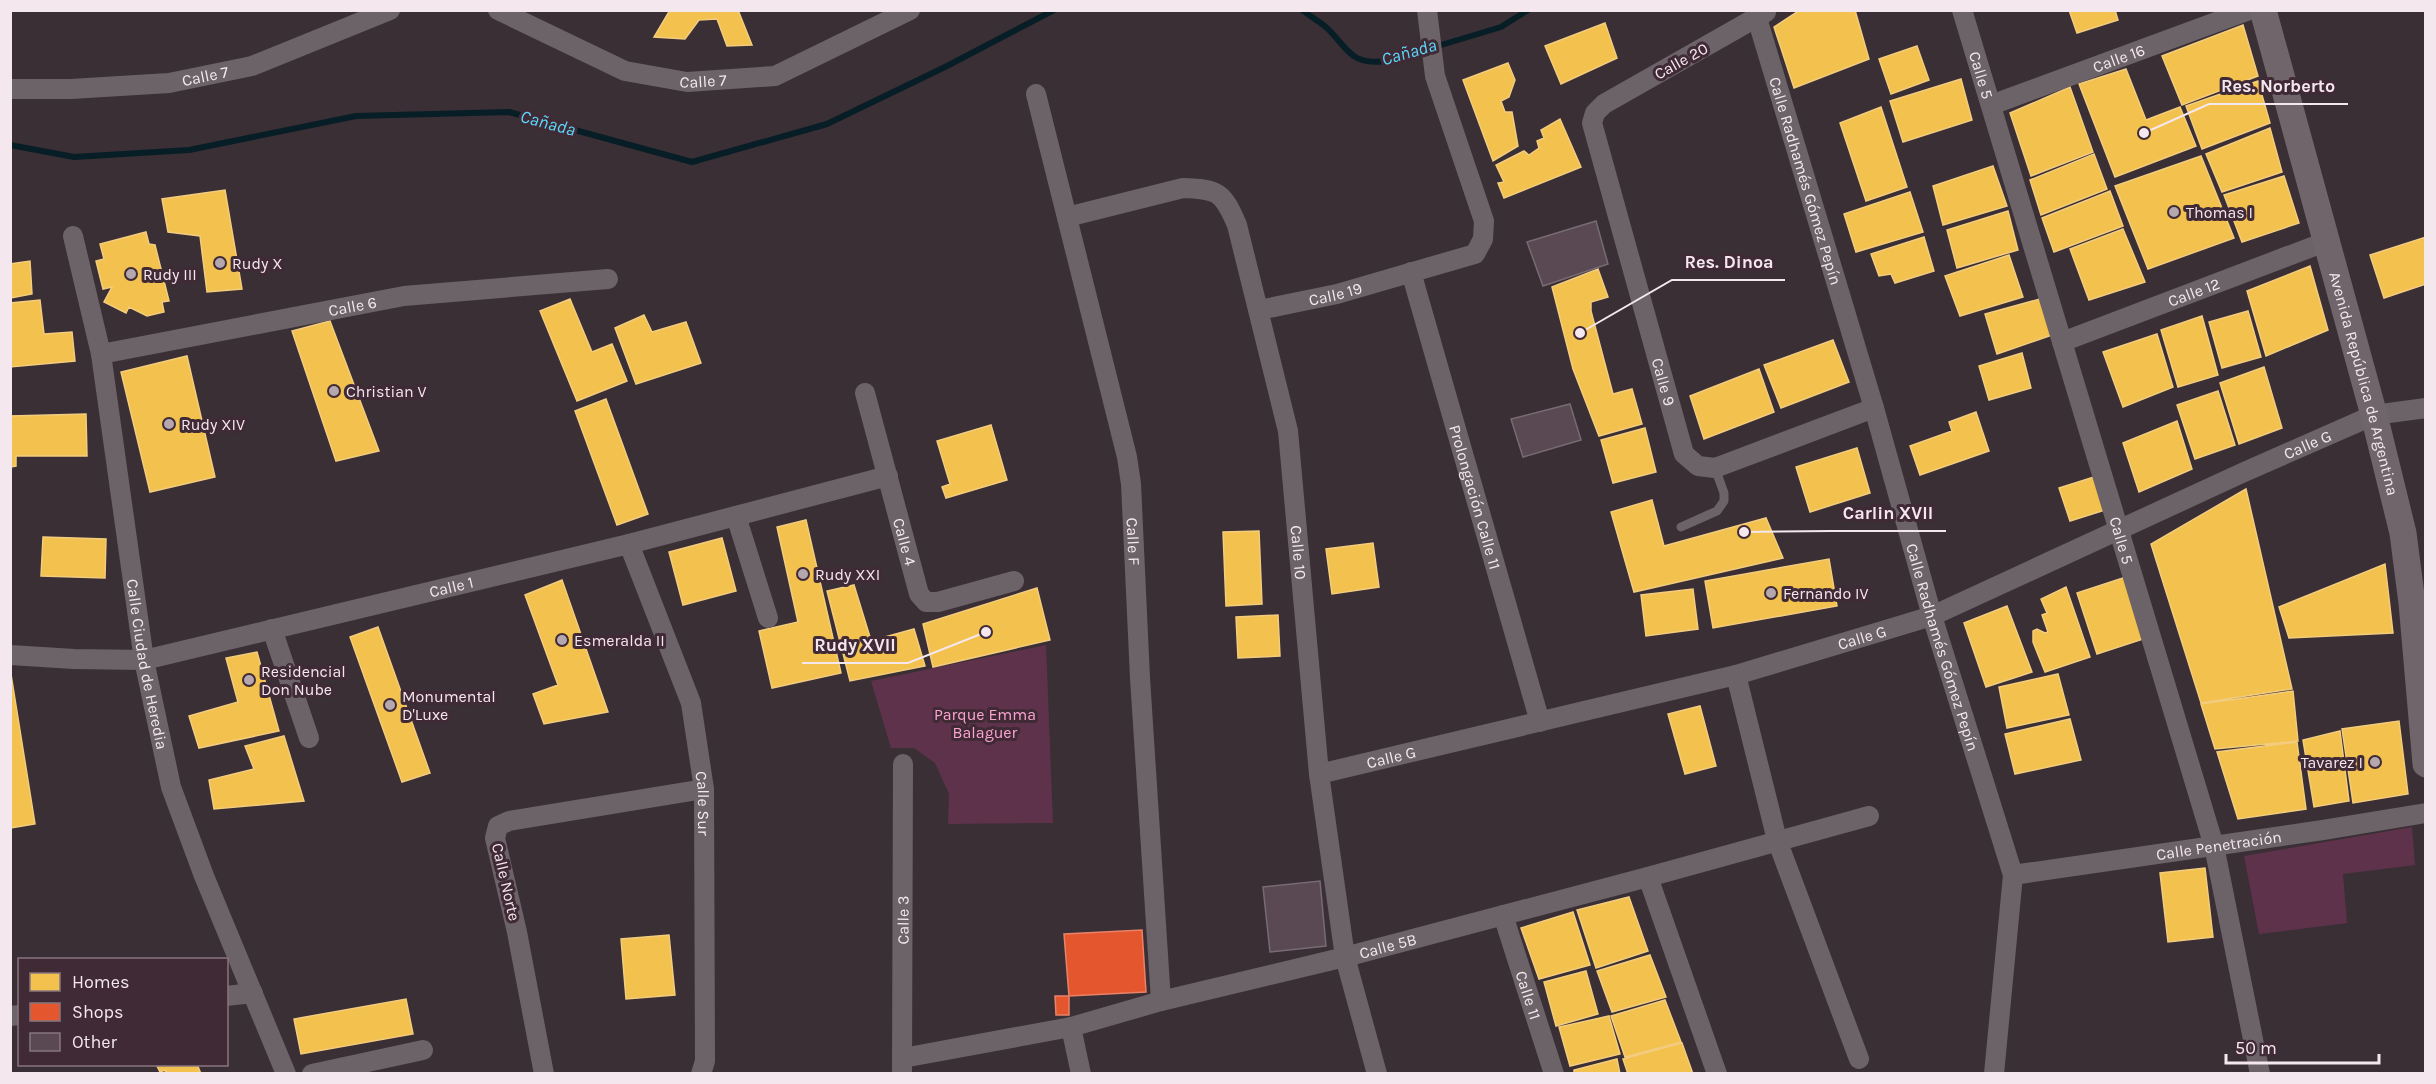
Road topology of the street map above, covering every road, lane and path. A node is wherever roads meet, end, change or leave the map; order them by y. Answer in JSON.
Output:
{"nodes":[{"id":1,"x":390,"y":10,"type":"edge"},
{"id":2,"x":498,"y":10,"type":"edge"},
{"id":3,"x":910,"y":10,"type":"edge"},
{"id":4,"x":1962,"y":10,"type":"edge"},
{"id":5,"x":2249,"y":10,"type":"edge"},
{"id":6,"x":2263,"y":10,"type":"edge"},
{"id":7,"x":1426,"y":14,"type":"edge"},
{"id":8,"x":1763,"y":14,"type":"edge"},
{"id":9,"x":10,"y":89,"type":"edge"},
{"id":10,"x":1035,"y":94,"type":"dead end"},
{"id":11,"x":1991,"y":105,"type":"junction"},
{"id":12,"x":1595,"y":113,"type":"joint"},
{"id":13,"x":1067,"y":217,"type":"junction"},
{"id":14,"x":73,"y":236,"type":"dead end"},
{"id":15,"x":2325,"y":242,"type":"junction"},
{"id":16,"x":1411,"y":272,"type":"junction"},
{"id":17,"x":608,"y":279,"type":"dead end"},
{"id":18,"x":1259,"y":310,"type":"junction"},
{"id":19,"x":2062,"y":342,"type":"junction"},
{"id":20,"x":101,"y":354,"type":"junction"},
{"id":21,"x":865,"y":393,"type":"dead end"},
{"id":22,"x":1874,"y":408,"type":"junction"},
{"id":23,"x":2426,"y":408,"type":"edge"},
{"id":24,"x":2374,"y":415,"type":"junction"},
{"id":25,"x":1715,"y":468,"type":"junction"},
{"id":26,"x":888,"y":476,"type":"junction"},
{"id":27,"x":736,"y":516,"type":"junction"},
{"id":28,"x":1681,"y":526,"type":"dead end"},
{"id":29,"x":2119,"y":531,"type":"junction"},
{"id":30,"x":629,"y":544,"type":"junction"},
{"id":31,"x":1014,"y":581,"type":"dead end"},
{"id":32,"x":1932,"y":616,"type":"junction"},
{"id":33,"x":768,"y":618,"type":"dead end"},
{"id":34,"x":272,"y":629,"type":"junction"},
{"id":35,"x":10,"y":655,"type":"edge"},
{"id":36,"x":144,"y":660,"type":"junction"},
{"id":37,"x":1736,"y":675,"type":"junction"},
{"id":38,"x":1540,"y":722,"type":"junction"},
{"id":39,"x":309,"y":738,"type":"dead end"},
{"id":40,"x":903,"y":764,"type":"dead end"},
{"id":41,"x":2426,"y":764,"type":"edge"},
{"id":42,"x":1318,"y":774,"type":"junction"},
{"id":43,"x":704,"y":789,"type":"junction"},
{"id":44,"x":2426,"y":813,"type":"edge"},
{"id":45,"x":1869,"y":816,"type":"dead end"},
{"id":46,"x":1777,"y":840,"type":"junction"},
{"id":47,"x":2214,"y":846,"type":"junction"},
{"id":48,"x":2013,"y":875,"type":"junction"},
{"id":49,"x":1648,"y":877,"type":"junction"},
{"id":50,"x":1503,"y":915,"type":"junction"},
{"id":51,"x":1345,"y":957,"type":"junction"},
{"id":52,"x":253,"y":993,"type":"junction"},
{"id":53,"x":228,"y":996,"type":"edge"},
{"id":54,"x":1161,"y":1001,"type":"junction"},
{"id":55,"x":1071,"y":1027,"type":"junction"},
{"id":56,"x":423,"y":1050,"type":"dead end"},
{"id":57,"x":1859,"y":1059,"type":"dead end"},
{"id":58,"x":902,"y":1066,"type":"edge"},
{"id":59,"x":286,"y":1074,"type":"edge"},
{"id":60,"x":312,"y":1074,"type":"edge"},
{"id":61,"x":544,"y":1074,"type":"edge"},
{"id":62,"x":701,"y":1074,"type":"edge"},
{"id":63,"x":1081,"y":1074,"type":"edge"},
{"id":64,"x":1377,"y":1074,"type":"edge"},
{"id":65,"x":1554,"y":1074,"type":"edge"},
{"id":66,"x":1717,"y":1074,"type":"edge"},
{"id":67,"x":1994,"y":1074,"type":"edge"},
{"id":68,"x":2260,"y":1074,"type":"edge"}],
"edges":[{"from":1,"to":9,"type":"street","name":"Calle 7"},
{"from":2,"to":3,"type":"street","name":"Calle 7"},
{"from":4,"to":11,"type":"street","name":"Calle 5"},
{"from":5,"to":11,"type":"street","name":"Calle 16"},
{"from":6,"to":15,"type":"main road","name":"Avenida República de Argentina"},
{"from":7,"to":16,"type":"street","name":"Calle 19"},
{"from":8,"to":12,"type":"street","name":"Calle 20"},
{"from":8,"to":22,"type":"street","name":"Calle Radhamés Gómez Pepín"},
{"from":10,"to":13,"type":"street","name":"Calle F"},
{"from":11,"to":19,"type":"street","name":"Calle 5"},
{"from":12,"to":25,"type":"street","name":"Calle 9"},
{"from":13,"to":18,"type":"street","name":"Calle 10"},
{"from":13,"to":54,"type":"street","name":"Calle F"},
{"from":14,"to":20,"type":"street","name":"Calle Ciudad de Heredia"},
{"from":15,"to":19,"type":"street","name":"Calle 12"},
{"from":15,"to":24,"type":"main road","name":"Avenida República de Argentina"},
{"from":16,"to":18,"type":"street","name":"Calle 19"},
{"from":16,"to":38,"type":"street","name":"Prolongación Calle 11"},
{"from":17,"to":20,"type":"street","name":"Calle 6"},
{"from":18,"to":42,"type":"street","name":"Calle 10"},
{"from":19,"to":29,"type":"street","name":"Calle 5"},
{"from":20,"to":36,"type":"street","name":"Calle Ciudad de Heredia"},
{"from":21,"to":26,"type":"street","name":"Calle 4"},
{"from":22,"to":25,"type":"street"},
{"from":22,"to":32,"type":"street","name":"Calle Radhamés Gómez Pepín"},
{"from":23,"to":24,"type":"street","name":"Calle G"},
{"from":24,"to":29,"type":"street","name":"Calle G"},
{"from":24,"to":41,"type":"main road","name":"Avenida República de Argentina"},
{"from":25,"to":28,"type":"lane"},
{"from":26,"to":27,"type":"street","name":"Calle 1"},
{"from":26,"to":31,"type":"street","name":"Calle 4"},
{"from":27,"to":30,"type":"street","name":"Calle 1"},
{"from":27,"to":33,"type":"street"},
{"from":29,"to":32,"type":"street","name":"Calle G"},
{"from":29,"to":47,"type":"street","name":"Calle 5"},
{"from":30,"to":34,"type":"street","name":"Calle 1"},
{"from":30,"to":43,"type":"street","name":"Calle Sur"},
{"from":32,"to":37,"type":"street","name":"Calle G"},
{"from":32,"to":48,"type":"street","name":"Calle Radhamés Gómez Pepín"},
{"from":34,"to":36,"type":"street","name":"Calle 1"},
{"from":34,"to":39,"type":"street"},
{"from":35,"to":36,"type":"street","name":"Calle 1"},
{"from":36,"to":52,"type":"street","name":"Calle Ciudad de Heredia"},
{"from":37,"to":38,"type":"street","name":"Calle G"},
{"from":37,"to":46,"type":"street"},
{"from":38,"to":42,"type":"street","name":"Calle G"},
{"from":40,"to":58,"type":"street","name":"Calle 3"},
{"from":42,"to":51,"type":"street","name":"Calle 10"},
{"from":43,"to":61,"type":"street","name":"Calle Norte"},
{"from":43,"to":62,"type":"street","name":"Calle Sur"},
{"from":44,"to":47,"type":"street","name":"Calle Penetración"},
{"from":45,"to":46,"type":"street","name":"Calle 5B"},
{"from":46,"to":49,"type":"street","name":"Calle 5B"},
{"from":46,"to":57,"type":"street"},
{"from":47,"to":48,"type":"street","name":"Calle Penetración"},
{"from":47,"to":68,"type":"street","name":"Calle 5"},
{"from":48,"to":67,"type":"street","name":"Calle Radhamés Gómez Pepín"},
{"from":49,"to":50,"type":"street","name":"Calle 5B"},
{"from":49,"to":66,"type":"street"},
{"from":50,"to":51,"type":"street","name":"Calle 5B"},
{"from":50,"to":65,"type":"street","name":"Calle 11"},
{"from":51,"to":54,"type":"street","name":"Calle 5B"},
{"from":51,"to":64,"type":"street","name":"Calle 10"},
{"from":52,"to":53,"type":"street"},
{"from":52,"to":59,"type":"street","name":"Calle Ciudad de Heredia"},
{"from":54,"to":55,"type":"street","name":"Calle 5B"},
{"from":55,"to":58,"type":"street","name":"Calle 5B"},
{"from":55,"to":63,"type":"street"},
{"from":56,"to":60,"type":"street"}]}
